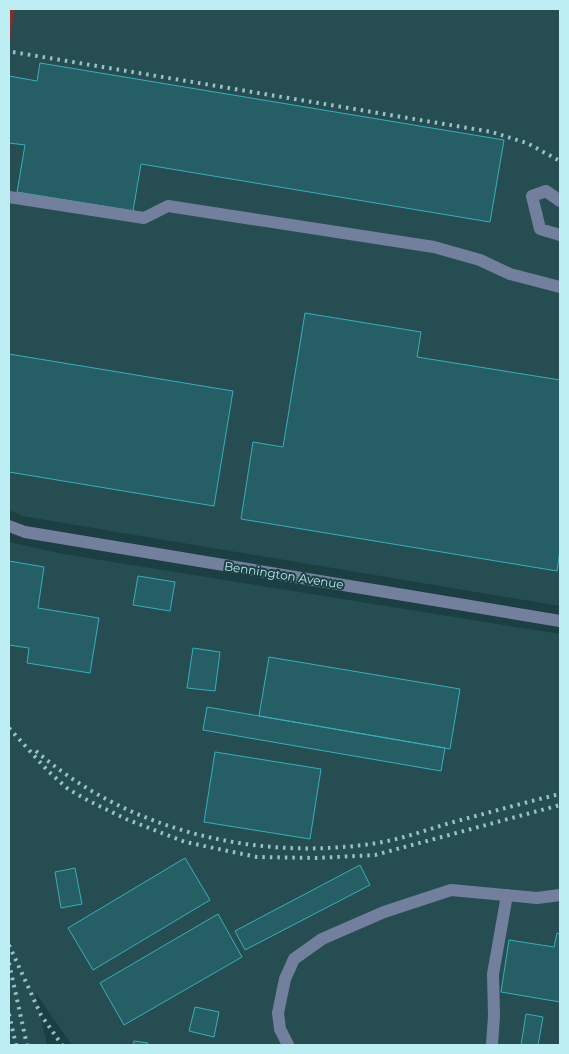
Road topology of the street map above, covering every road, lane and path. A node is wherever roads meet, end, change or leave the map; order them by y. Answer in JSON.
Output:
{"nodes":[{"id":1,"x":9,"y":197,"type":"edge"},
{"id":2,"x":560,"y":201,"type":"edge"},
{"id":3,"x":560,"y":235,"type":"edge"},
{"id":4,"x":560,"y":287,"type":"edge"},
{"id":5,"x":9,"y":526,"type":"edge"},
{"id":6,"x":560,"y":621,"type":"edge"},
{"id":7,"x":560,"y":894,"type":"edge"},
{"id":8,"x":507,"y":895,"type":"junction"},
{"id":9,"x":288,"y":1045,"type":"edge"},
{"id":10,"x":492,"y":1045,"type":"edge"}],
"edges":[{"from":1,"to":4,"type":"street"},
{"from":2,"to":3,"type":"street"},
{"from":5,"to":6,"type":"street","name":"Bennington Avenue"},
{"from":7,"to":8,"type":"street"},
{"from":8,"to":9,"type":"street"},
{"from":8,"to":10,"type":"street"}]}
